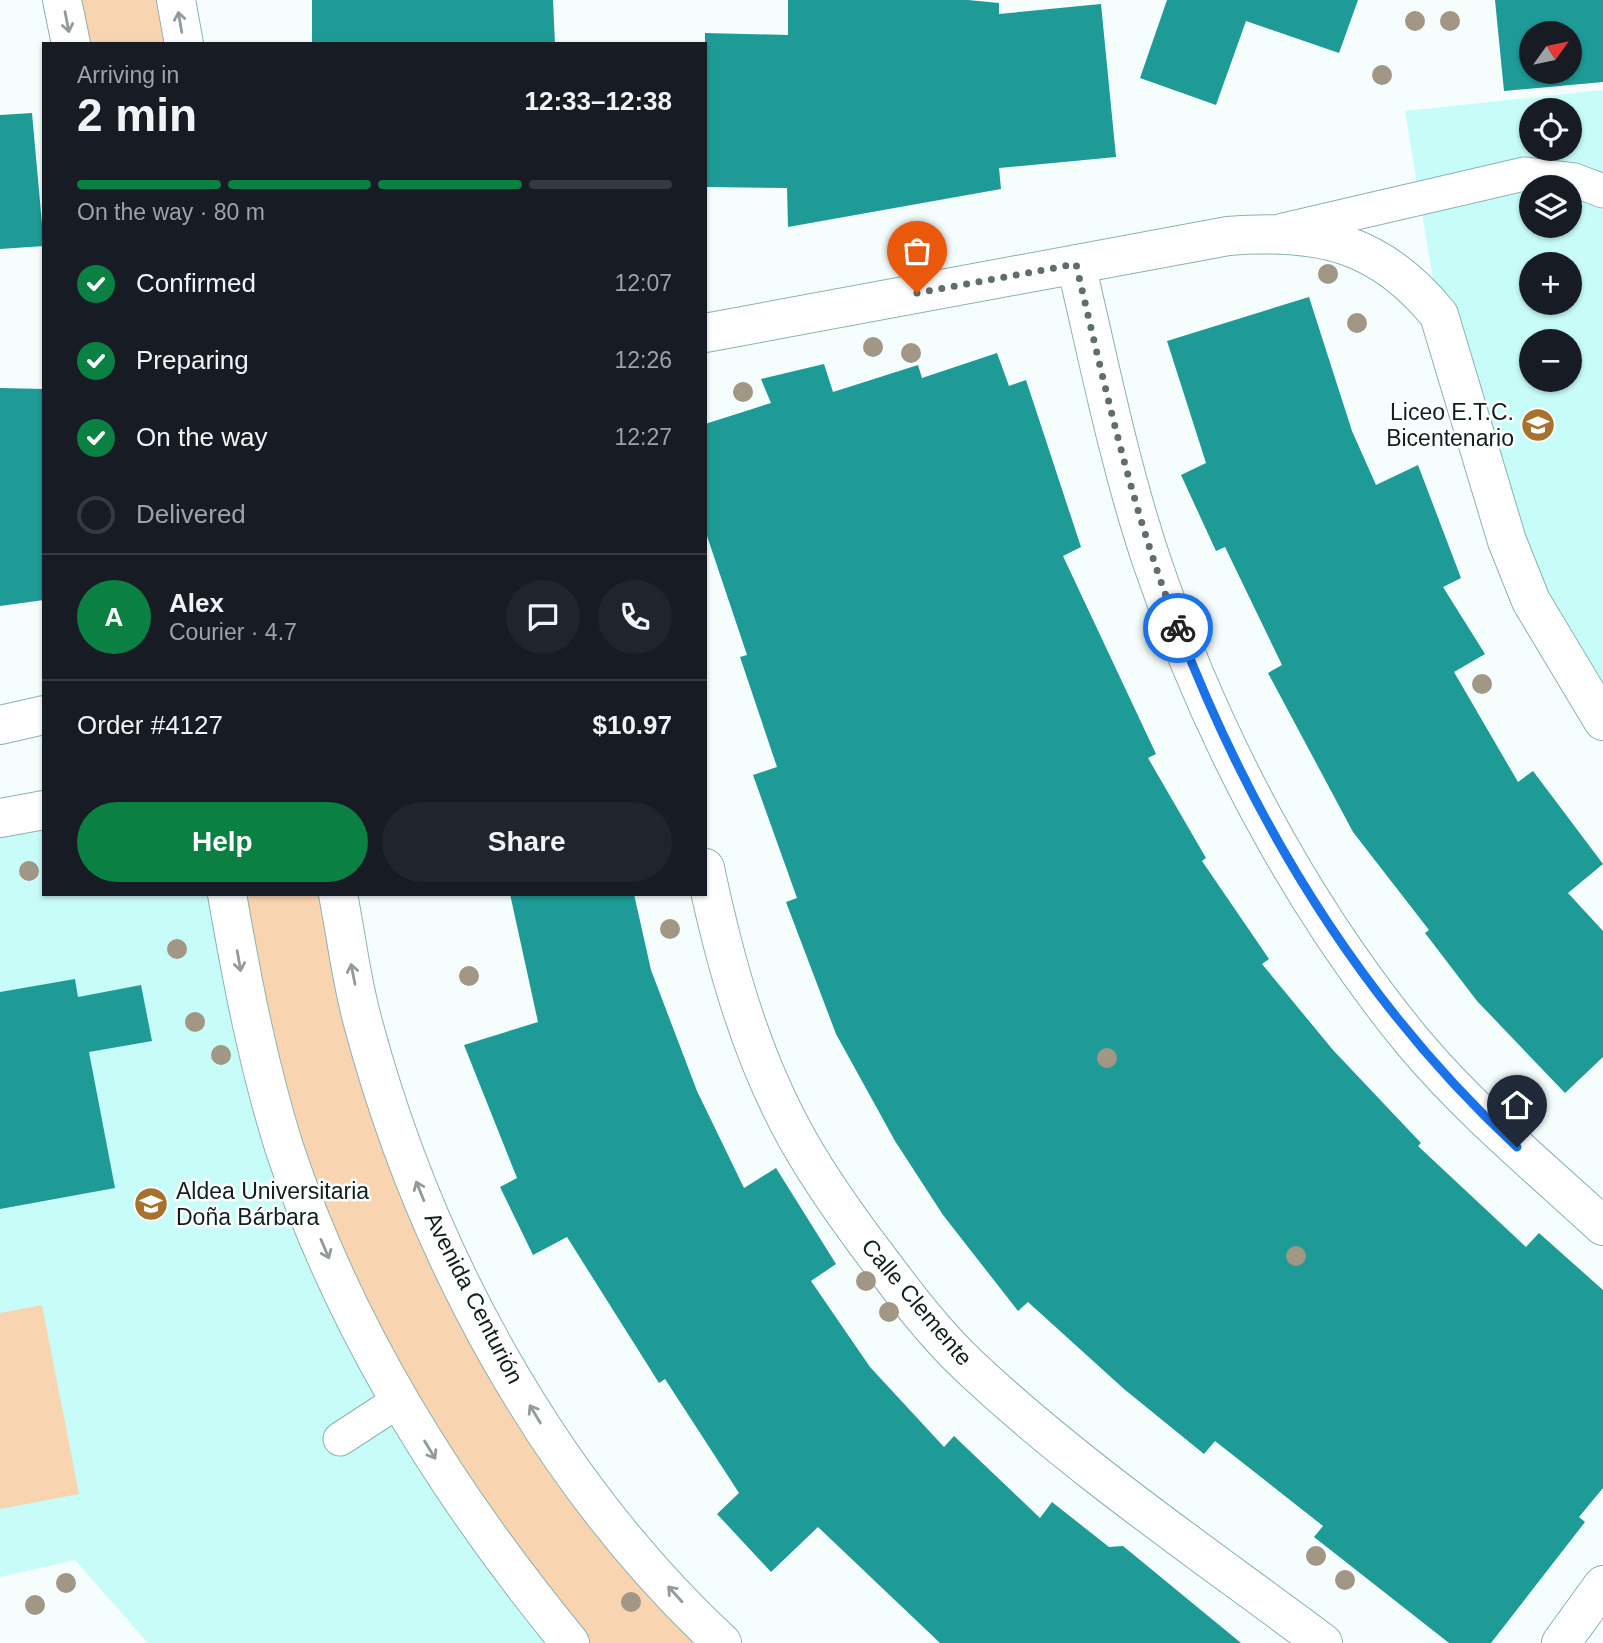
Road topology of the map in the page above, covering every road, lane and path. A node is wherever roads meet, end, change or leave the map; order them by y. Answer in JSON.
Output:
{"nodes":[{"id":1,"x":62,"y":0,"type":"edge"},
{"id":2,"x":176,"y":0,"type":"edge"},
{"id":3,"x":71,"y":42,"type":"edge"},
{"id":4,"x":184,"y":42,"type":"edge"},
{"id":5,"x":1603,"y":191,"type":"edge"},
{"id":6,"x":1273,"y":232,"type":"junction"},
{"id":7,"x":1076,"y":264,"type":"junction"},
{"id":8,"x":707,"y":333,"type":"edge"},
{"id":9,"x":42,"y":715,"type":"edge"},
{"id":10,"x":1603,"y":721,"type":"edge"},
{"id":11,"x":0,"y":725,"type":"edge"},
{"id":12,"x":42,"y":810,"type":"edge"},
{"id":13,"x":0,"y":818,"type":"edge"},
{"id":14,"x":707,"y":877,"type":"edge"},
{"id":15,"x":227,"y":896,"type":"edge"},
{"id":16,"x":338,"y":896,"type":"edge"},
{"id":17,"x":1603,"y":1226,"type":"edge"},
{"id":18,"x":400,"y":1400,"type":"junction"},
{"id":19,"x":340,"y":1440,"type":"dead end"},
{"id":20,"x":1603,"y":1585,"type":"edge"},
{"id":21,"x":570,"y":1643,"type":"edge"},
{"id":22,"x":722,"y":1643,"type":"edge"},
{"id":23,"x":1323,"y":1643,"type":"edge"},
{"id":24,"x":1561,"y":1643,"type":"edge"}],
"edges":[{"from":1,"to":3,"type":"street","one_way":true},
{"from":4,"to":2,"type":"street","one_way":true},
{"from":5,"to":6,"type":"lane"},
{"from":6,"to":7,"type":"street"},
{"from":6,"to":10,"type":"street"},
{"from":7,"to":8,"type":"street"},
{"from":7,"to":17,"type":"street"},
{"from":9,"to":11,"type":"street"},
{"from":12,"to":13,"type":"street"},
{"from":14,"to":23,"type":"street","name":"Calle Clemente"},
{"from":15,"to":18,"type":"street","one_way":true},
{"from":22,"to":16,"type":"street","name":"Avenida Centurión","one_way":true},
{"from":18,"to":19,"type":"lane"},
{"from":18,"to":21,"type":"street","one_way":true},
{"from":20,"to":24,"type":"street"}]}
